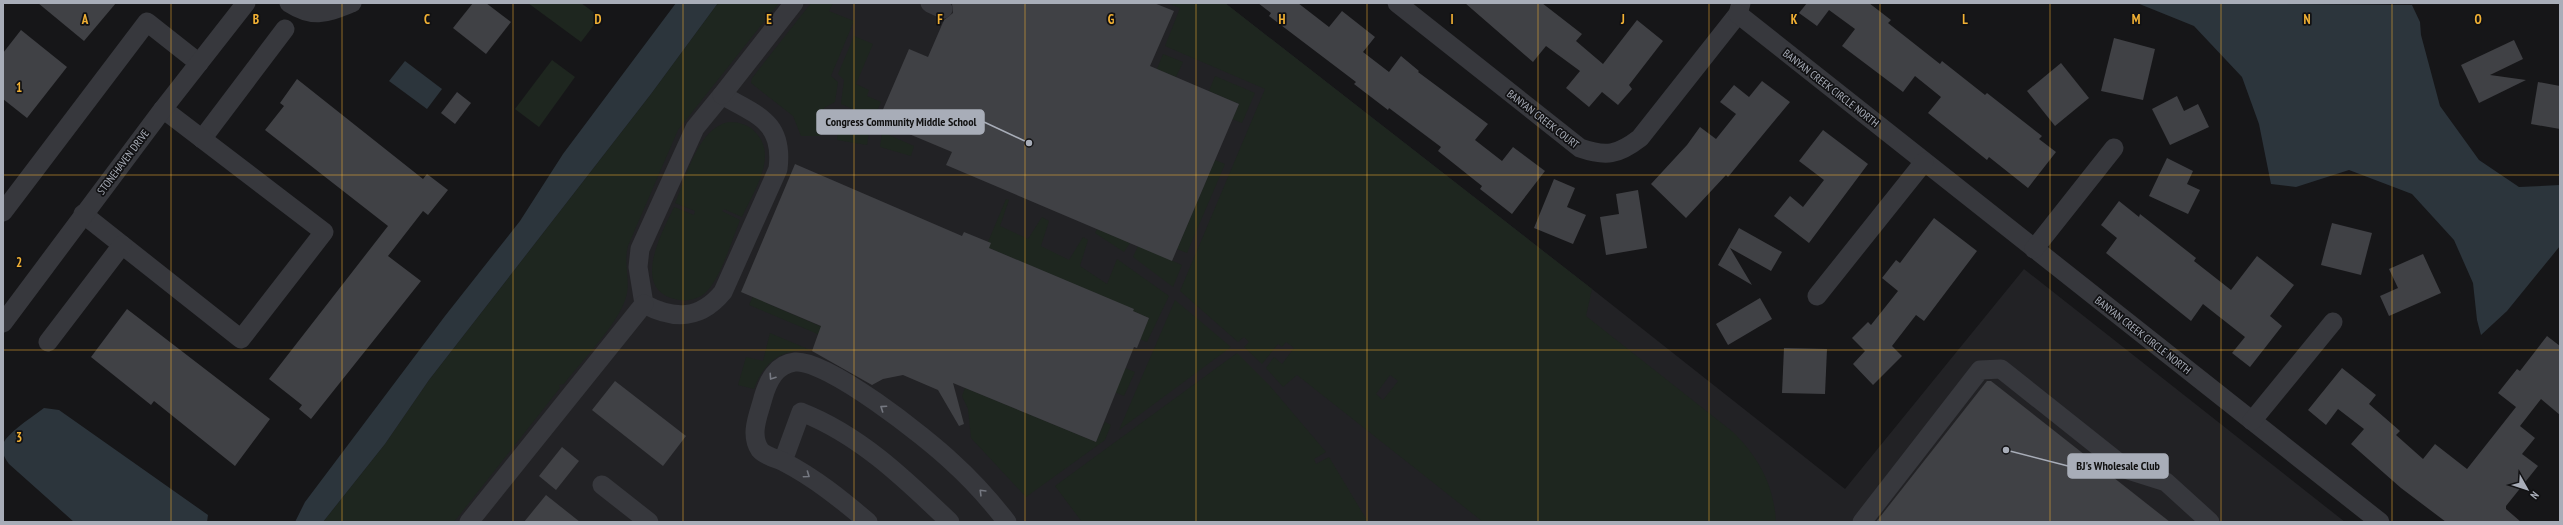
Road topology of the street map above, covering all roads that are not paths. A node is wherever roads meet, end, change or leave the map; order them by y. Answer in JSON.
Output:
{"nodes":[{"id":1,"x":246,"y":3,"type":"edge"},
{"id":2,"x":289,"y":3,"type":"edge"},
{"id":3,"x":352,"y":3,"type":"edge"},
{"id":4,"x":794,"y":3,"type":"edge"},
{"id":5,"x":1397,"y":3,"type":"edge"},
{"id":6,"x":1740,"y":9,"type":"edge"},
{"id":7,"x":285,"y":29,"type":"dead end"},
{"id":8,"x":199,"y":62,"type":"junction"},
{"id":9,"x":722,"y":95,"type":"junction"},
{"id":10,"x":163,"y":109,"type":"junction"},
{"id":11,"x":202,"y":139,"type":"junction"},
{"id":12,"x":2114,"y":148,"type":"dead end"},
{"id":13,"x":1924,"y":162,"type":"junction"},
{"id":14,"x":3,"y":212,"type":"edge"},
{"id":15,"x":83,"y":214,"type":"junction"},
{"id":16,"x":122,"y":245,"type":"junction"},
{"id":17,"x":2034,"y":249,"type":"junction"},
{"id":18,"x":1817,"y":296,"type":"dead end"},
{"id":19,"x":644,"y":304,"type":"junction"},
{"id":20,"x":2333,"y":322,"type":"dead end"},
{"id":21,"x":3,"y":323,"type":"edge"},
{"id":22,"x":48,"y":342,"type":"dead end"},
{"id":23,"x":2252,"y":421,"type":"junction"},
{"id":24,"x":783,"y":461,"type":"junction"},
{"id":25,"x":602,"y":484,"type":"dead end"},
{"id":26,"x":470,"y":522,"type":"edge"},
{"id":27,"x":649,"y":522,"type":"edge"},
{"id":28,"x":868,"y":522,"type":"edge"},
{"id":29,"x":950,"y":522,"type":"edge"},
{"id":30,"x":1007,"y":522,"type":"edge"},
{"id":31,"x":1862,"y":522,"type":"edge"},
{"id":32,"x":2210,"y":522,"type":"edge"},
{"id":33,"x":2380,"y":522,"type":"edge"}],
"edges":[{"from":1,"to":8,"type":"street","name":"STONEHAVEN DRIVE"},
{"from":2,"to":3,"type":"street"},
{"from":4,"to":9,"type":"street"},
{"from":5,"to":6,"type":"street","name":"BANYAN CREEK COURT"},
{"from":6,"to":13,"type":"street","name":"BANYAN CREEK CIRCLE NORTH"},
{"from":7,"to":11,"type":"street"},
{"from":8,"to":10,"type":"street","name":"STONEHAVEN DRIVE"},
{"from":8,"to":14,"type":"street"},
{"from":9,"to":19,"type":"street"},
{"from":9,"to":19,"type":"street"},
{"from":10,"to":11,"type":"street"},
{"from":10,"to":15,"type":"street","name":"STONEHAVEN DRIVE"},
{"from":11,"to":16,"type":"street"},
{"from":12,"to":17,"type":"street"},
{"from":13,"to":17,"type":"street","name":"BANYAN CREEK CIRCLE NORTH"},
{"from":13,"to":18,"type":"street"},
{"from":15,"to":16,"type":"street"},
{"from":15,"to":21,"type":"street","name":"STONEHAVEN DRIVE"},
{"from":16,"to":22,"type":"street"},
{"from":17,"to":23,"type":"street","name":"BANYAN CREEK CIRCLE NORTH"},
{"from":19,"to":26,"type":"street"},
{"from":20,"to":23,"type":"street"},
{"from":23,"to":33,"type":"street","name":"BANYAN CREEK CIRCLE NORTH"},
{"from":24,"to":28,"type":"street","one_way":true},
{"from":24,"to":29,"type":"street"},
{"from":30,"to":24,"type":"street","one_way":true},
{"from":25,"to":27,"type":"street"},
{"from":31,"to":32,"type":"street"}]}
